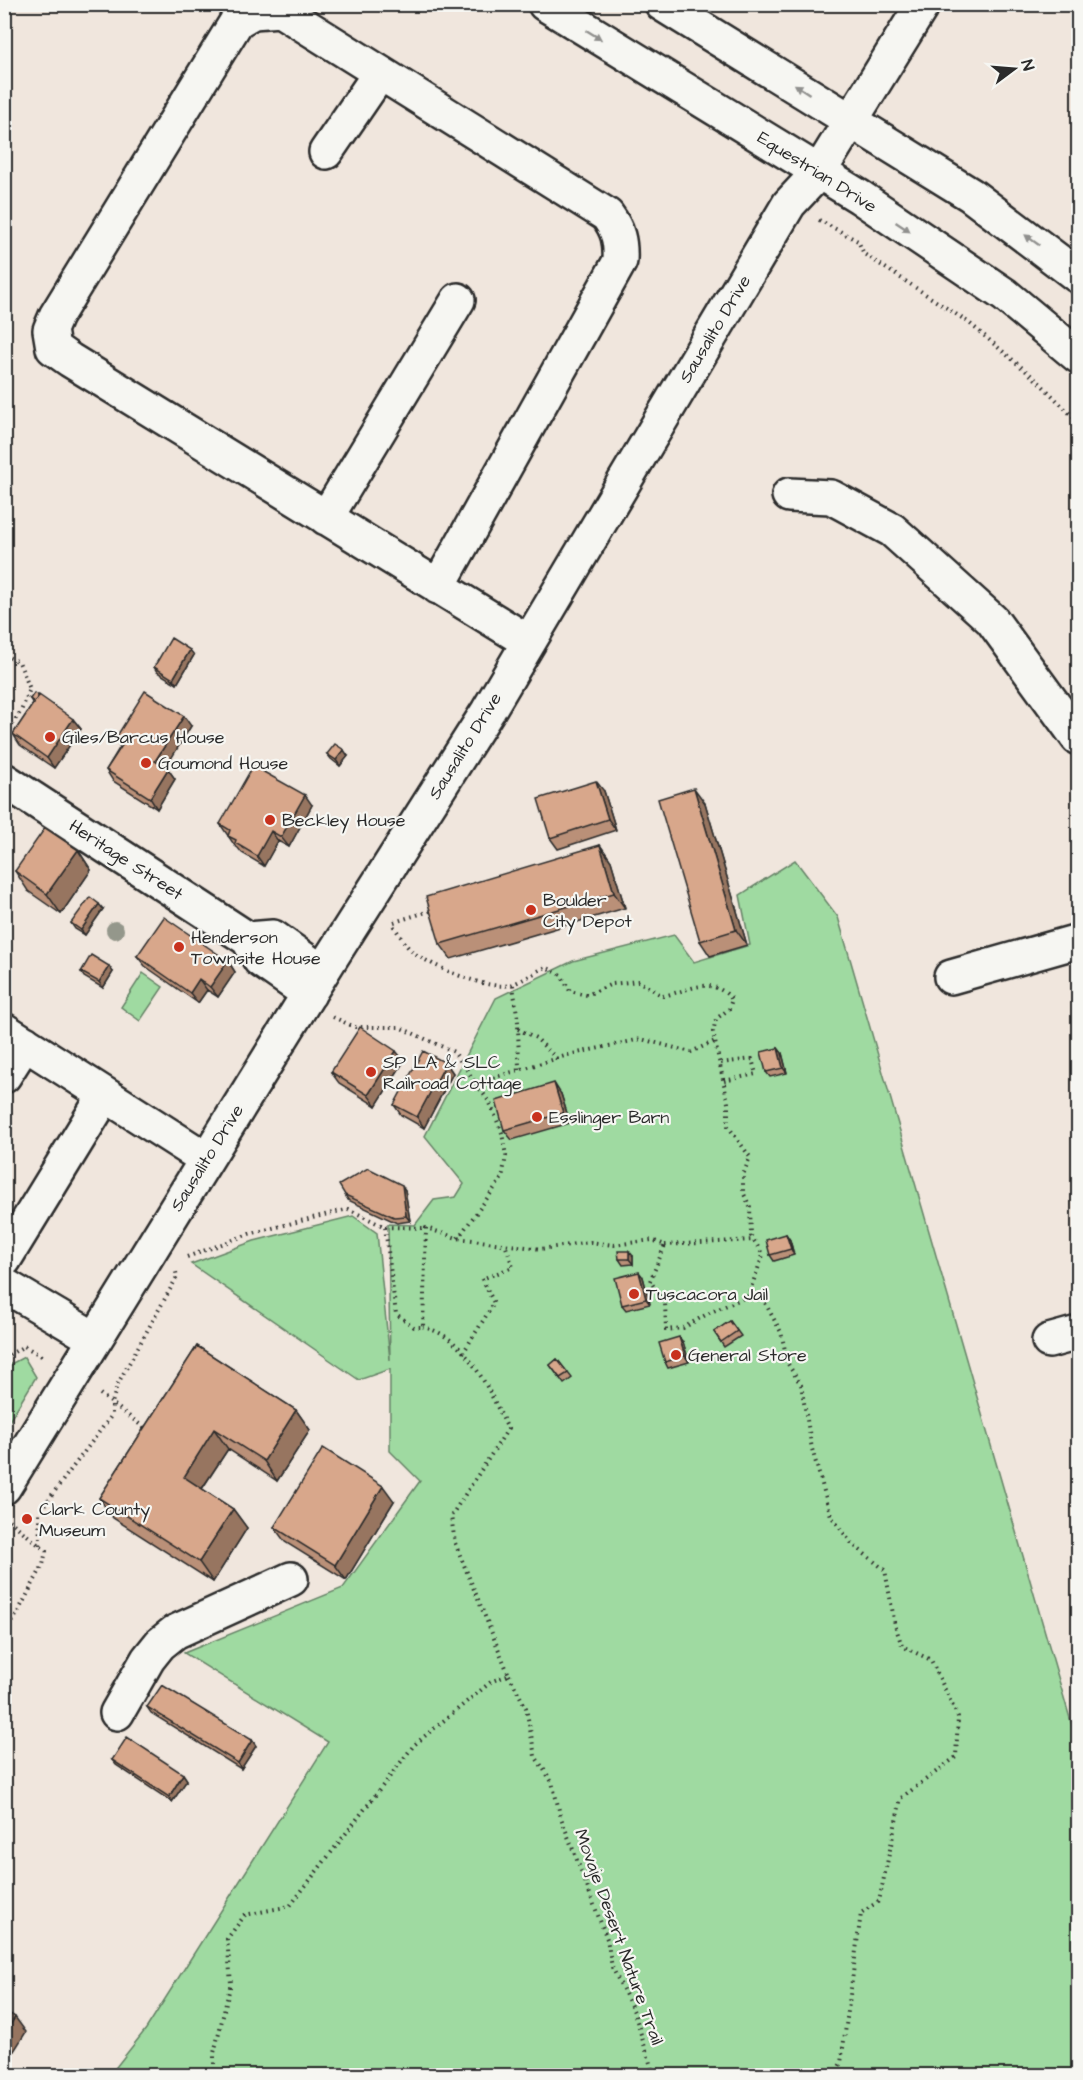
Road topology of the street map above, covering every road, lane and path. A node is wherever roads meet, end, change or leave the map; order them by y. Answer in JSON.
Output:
{"nodes":[{"id":1,"x":544,"y":4,"type":"edge"},
{"id":2,"x":662,"y":4,"type":"edge"},
{"id":3,"x":923,"y":4,"type":"edge"},
{"id":4,"x":380,"y":73,"type":"junction"},
{"id":5,"x":851,"y":121,"type":"junction"},
{"id":6,"x":326,"y":152,"type":"dead end"},
{"id":7,"x":819,"y":172,"type":"junction"},
{"id":8,"x":789,"y":204,"type":"junction"},
{"id":9,"x":1078,"y":276,"type":"edge"},
{"id":10,"x":458,"y":300,"type":"dead end"},
{"id":11,"x":1078,"y":356,"type":"edge"},
{"id":12,"x":1078,"y":422,"type":"edge"},
{"id":13,"x":789,"y":495,"type":"dead end"},
{"id":14,"x":326,"y":518,"type":"junction"},
{"id":15,"x":438,"y":587,"type":"junction"},
{"id":16,"x":530,"y":642,"type":"junction"},
{"id":17,"x":4,"y":655,"type":"edge"},
{"id":18,"x":4,"y":736,"type":"edge"},
{"id":19,"x":1078,"y":738,"type":"edge"},
{"id":20,"x":4,"y":780,"type":"edge"},
{"id":21,"x":369,"y":898,"type":"junction"},
{"id":22,"x":436,"y":909,"type":"edge"},
{"id":23,"x":391,"y":923,"type":"junction"},
{"id":24,"x":1078,"y":941,"type":"edge"},
{"id":25,"x":951,"y":977,"type":"dead end"},
{"id":26,"x":513,"y":985,"type":"junction"},
{"id":27,"x":312,"y":989,"type":"junction"},
{"id":28,"x":518,"y":1029,"type":"junction"},
{"id":29,"x":15,"y":1036,"type":"edge"},
{"id":30,"x":715,"y":1041,"type":"junction"},
{"id":31,"x":557,"y":1059,"type":"junction"},
{"id":32,"x":721,"y":1063,"type":"junction"},
{"id":33,"x":519,"y":1070,"type":"junction"},
{"id":34,"x":4,"y":1076,"type":"edge"},
{"id":35,"x":724,"y":1081,"type":"junction"},
{"id":36,"x":476,"y":1083,"type":"junction"},
{"id":37,"x":105,"y":1095,"type":"junction"},
{"id":38,"x":206,"y":1159,"type":"junction"},
{"id":39,"x":384,"y":1227,"type":"junction"},
{"id":40,"x":426,"y":1228,"type":"junction"},
{"id":41,"x":457,"y":1238,"type":"junction"},
{"id":42,"x":753,"y":1240,"type":"junction"},
{"id":43,"x":505,"y":1244,"type":"junction"},
{"id":44,"x":665,"y":1245,"type":"junction"},
{"id":45,"x":161,"y":1255,"type":"junction"},
{"id":46,"x":4,"y":1260,"type":"edge"},
{"id":47,"x":4,"y":1285,"type":"edge"},
{"id":48,"x":752,"y":1291,"type":"junction"},
{"id":49,"x":423,"y":1327,"type":"junction"},
{"id":50,"x":95,"y":1339,"type":"junction"},
{"id":51,"x":464,"y":1353,"type":"junction"},
{"id":52,"x":4,"y":1358,"type":"edge"},
{"id":53,"x":53,"y":1363,"type":"dead end"},
{"id":54,"x":96,"y":1391,"type":"dead end"},
{"id":55,"x":112,"y":1403,"type":"junction"},
{"id":56,"x":153,"y":1435,"type":"edge"},
{"id":57,"x":4,"y":1487,"type":"edge"},
{"id":58,"x":4,"y":1517,"type":"edge"},
{"id":59,"x":40,"y":1545,"type":"junction"},
{"id":60,"x":291,"y":1579,"type":"dead end"},
{"id":61,"x":4,"y":1638,"type":"edge"},
{"id":62,"x":509,"y":1675,"type":"junction"},
{"id":63,"x":117,"y":1713,"type":"dead end"},
{"id":64,"x":214,"y":2076,"type":"edge"},
{"id":65,"x":654,"y":2076,"type":"edge"},
{"id":66,"x":834,"y":2076,"type":"edge"}],
"edges":[{"from":1,"to":7,"type":"street","name":"Equestrian Drive","one_way":true},
{"from":5,"to":2,"type":"street","one_way":true},
{"from":3,"to":5,"type":"street","name":"Sausalito Drive"},
{"from":4,"to":6,"type":"street"},
{"from":4,"to":14,"type":"street"},
{"from":4,"to":15,"type":"street"},
{"from":5,"to":7,"type":"street","name":"Sausalito Drive"},
{"from":9,"to":5,"type":"street","one_way":true},
{"from":7,"to":8,"type":"street","name":"Sausalito Drive"},
{"from":7,"to":11,"type":"street","name":"Equestrian Drive","one_way":true},
{"from":8,"to":12,"type":"path"},
{"from":8,"to":16,"type":"street","name":"Sausalito Drive"},
{"from":10,"to":14,"type":"street"},
{"from":13,"to":19,"type":"street"},
{"from":14,"to":15,"type":"street"},
{"from":15,"to":16,"type":"street"},
{"from":16,"to":21,"type":"street","name":"Sausalito Drive"},
{"from":17,"to":18,"type":"path"},
{"from":20,"to":27,"type":"street","name":"Heritage Street"},
{"from":21,"to":23,"type":"path"},
{"from":21,"to":27,"type":"street","name":"Sausalito Drive"},
{"from":22,"to":23,"type":"path"},
{"from":23,"to":26,"type":"path"},
{"from":24,"to":25,"type":"street"},
{"from":26,"to":28,"type":"path"},
{"from":26,"to":30,"type":"path"},
{"from":27,"to":36,"type":"path"},
{"from":27,"to":38,"type":"street","name":"Sausalito Drive"},
{"from":28,"to":31,"type":"path"},
{"from":28,"to":33,"type":"path"},
{"from":29,"to":34,"type":"street"},
{"from":29,"to":37,"type":"street"},
{"from":30,"to":31,"type":"path"},
{"from":30,"to":32,"type":"path"},
{"from":31,"to":33,"type":"path"},
{"from":32,"to":35,"type":"path"},
{"from":32,"to":35,"type":"path"},
{"from":33,"to":36,"type":"path"},
{"from":35,"to":42,"type":"path"},
{"from":36,"to":41,"type":"path"},
{"from":37,"to":38,"type":"street"},
{"from":37,"to":46,"type":"street"},
{"from":38,"to":45,"type":"street","name":"Sausalito Drive"},
{"from":39,"to":40,"type":"path"},
{"from":39,"to":45,"type":"path"},
{"from":39,"to":49,"type":"path","name":"Movaje Desert Nature Trail"},
{"from":40,"to":41,"type":"path"},
{"from":40,"to":49,"type":"path"},
{"from":41,"to":43,"type":"path"},
{"from":42,"to":44,"type":"path"},
{"from":42,"to":48,"type":"path"},
{"from":43,"to":44,"type":"path"},
{"from":43,"to":51,"type":"path"},
{"from":44,"to":48,"type":"path"},
{"from":45,"to":50,"type":"street","name":"Sausalito Drive"},
{"from":45,"to":55,"type":"path"},
{"from":47,"to":50,"type":"street"},
{"from":48,"to":66,"type":"path"},
{"from":49,"to":51,"type":"path","name":"Movaje Desert Nature Trail"},
{"from":50,"to":57,"type":"street","name":"Sausalito Drive"},
{"from":51,"to":62,"type":"path","name":"Movaje Desert Nature Trail"},
{"from":52,"to":53,"type":"path"},
{"from":54,"to":55,"type":"path"},
{"from":55,"to":56,"type":"path"},
{"from":55,"to":59,"type":"path"},
{"from":58,"to":59,"type":"path"},
{"from":59,"to":61,"type":"path"},
{"from":60,"to":63,"type":"street"},
{"from":62,"to":64,"type":"path"},
{"from":62,"to":65,"type":"path","name":"Movaje Desert Nature Trail"}]}
